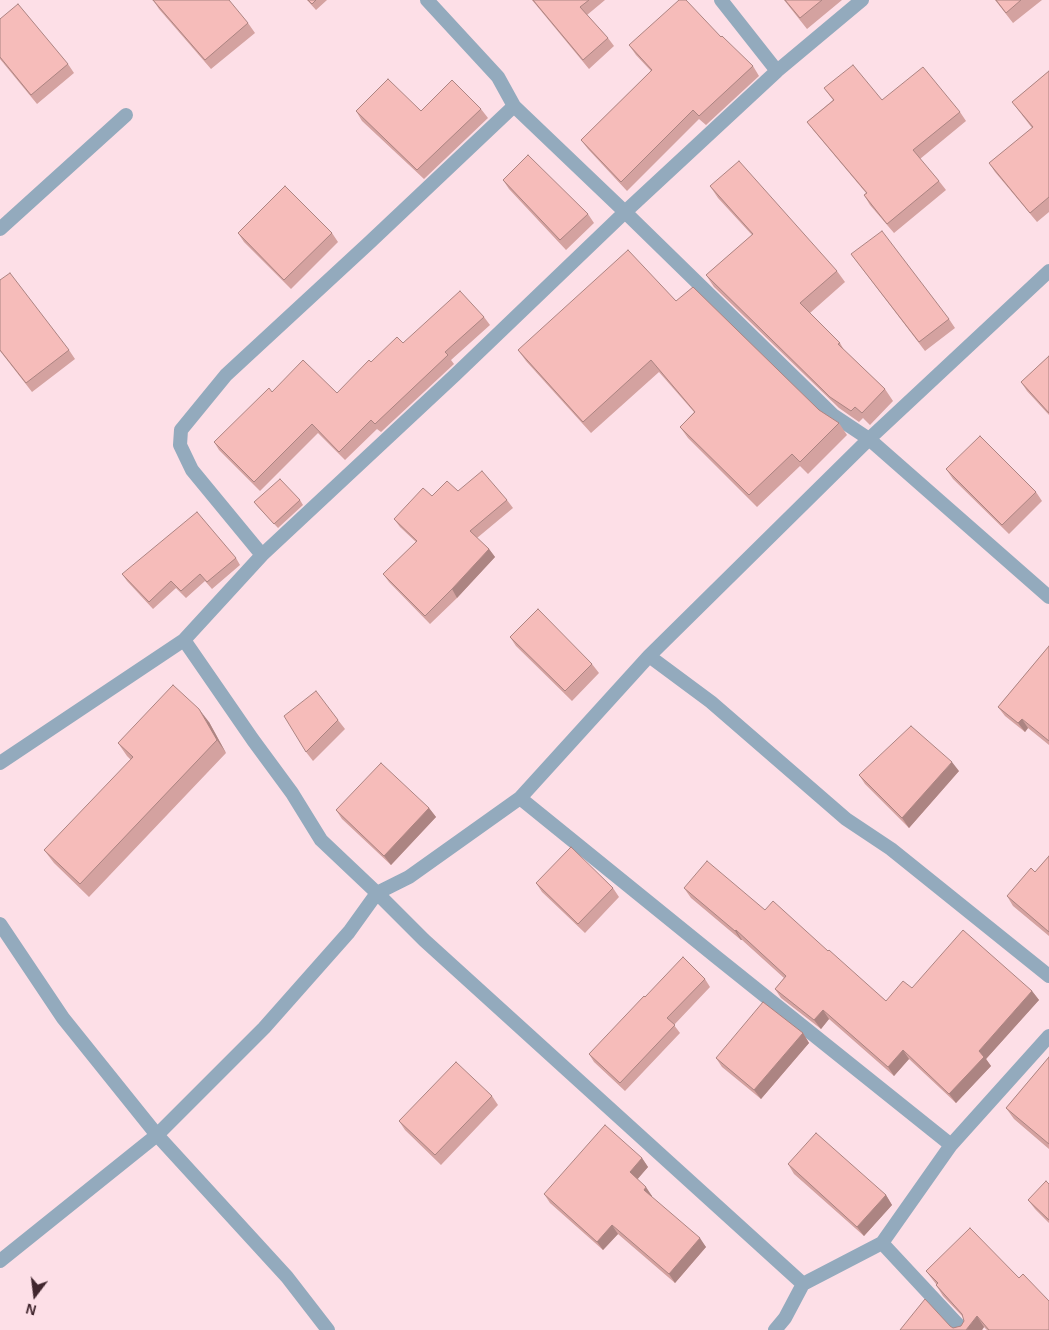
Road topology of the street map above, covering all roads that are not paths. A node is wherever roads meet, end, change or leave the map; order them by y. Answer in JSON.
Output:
{"nodes":[{"id":1,"x":427,"y":0,"type":"edge"},
{"id":2,"x":721,"y":0,"type":"edge"},
{"id":3,"x":862,"y":0,"type":"edge"},
{"id":4,"x":777,"y":72,"type":"junction"},
{"id":5,"x":514,"y":106,"type":"junction"},
{"id":6,"x":126,"y":116,"type":"dead end"},
{"id":7,"x":625,"y":212,"type":"junction"},
{"id":8,"x":0,"y":229,"type":"edge"},
{"id":9,"x":1049,"y":271,"type":"edge"},
{"id":10,"x":869,"y":440,"type":"junction"},
{"id":11,"x":262,"y":555,"type":"junction"},
{"id":12,"x":1049,"y":597,"type":"edge"},
{"id":13,"x":184,"y":640,"type":"junction"},
{"id":14,"x":649,"y":656,"type":"junction"},
{"id":15,"x":0,"y":763,"type":"edge"},
{"id":16,"x":520,"y":798,"type":"junction"},
{"id":17,"x":377,"y":893,"type":"junction"},
{"id":18,"x":0,"y":924,"type":"edge"},
{"id":19,"x":1049,"y":976,"type":"edge"},
{"id":20,"x":1049,"y":1036,"type":"edge"},
{"id":21,"x":157,"y":1135,"type":"junction"},
{"id":22,"x":952,"y":1145,"type":"junction"},
{"id":23,"x":882,"y":1243,"type":"junction"},
{"id":24,"x":0,"y":1261,"type":"edge"},
{"id":25,"x":803,"y":1284,"type":"junction"},
{"id":26,"x":328,"y":1330,"type":"edge"},
{"id":27,"x":775,"y":1330,"type":"edge"},
{"id":28,"x":963,"y":1330,"type":"edge"}],
"edges":[{"from":1,"to":5,"type":"street"},
{"from":2,"to":4,"type":"street"},
{"from":3,"to":4,"type":"street"},
{"from":4,"to":7,"type":"street"},
{"from":5,"to":7,"type":"street"},
{"from":5,"to":11,"type":"street"},
{"from":6,"to":8,"type":"street"},
{"from":7,"to":10,"type":"street"},
{"from":7,"to":11,"type":"street"},
{"from":9,"to":10,"type":"street"},
{"from":10,"to":12,"type":"street"},
{"from":10,"to":14,"type":"street"},
{"from":11,"to":13,"type":"street"},
{"from":13,"to":15,"type":"street"},
{"from":13,"to":17,"type":"street"},
{"from":14,"to":16,"type":"street"},
{"from":14,"to":19,"type":"street"},
{"from":16,"to":17,"type":"street"},
{"from":16,"to":22,"type":"street"},
{"from":17,"to":21,"type":"street"},
{"from":17,"to":25,"type":"street"},
{"from":18,"to":21,"type":"street"},
{"from":20,"to":22,"type":"street"},
{"from":21,"to":24,"type":"street"},
{"from":21,"to":26,"type":"street"},
{"from":22,"to":23,"type":"street"},
{"from":23,"to":25,"type":"street"},
{"from":23,"to":28,"type":"street"},
{"from":25,"to":27,"type":"street"}]}
